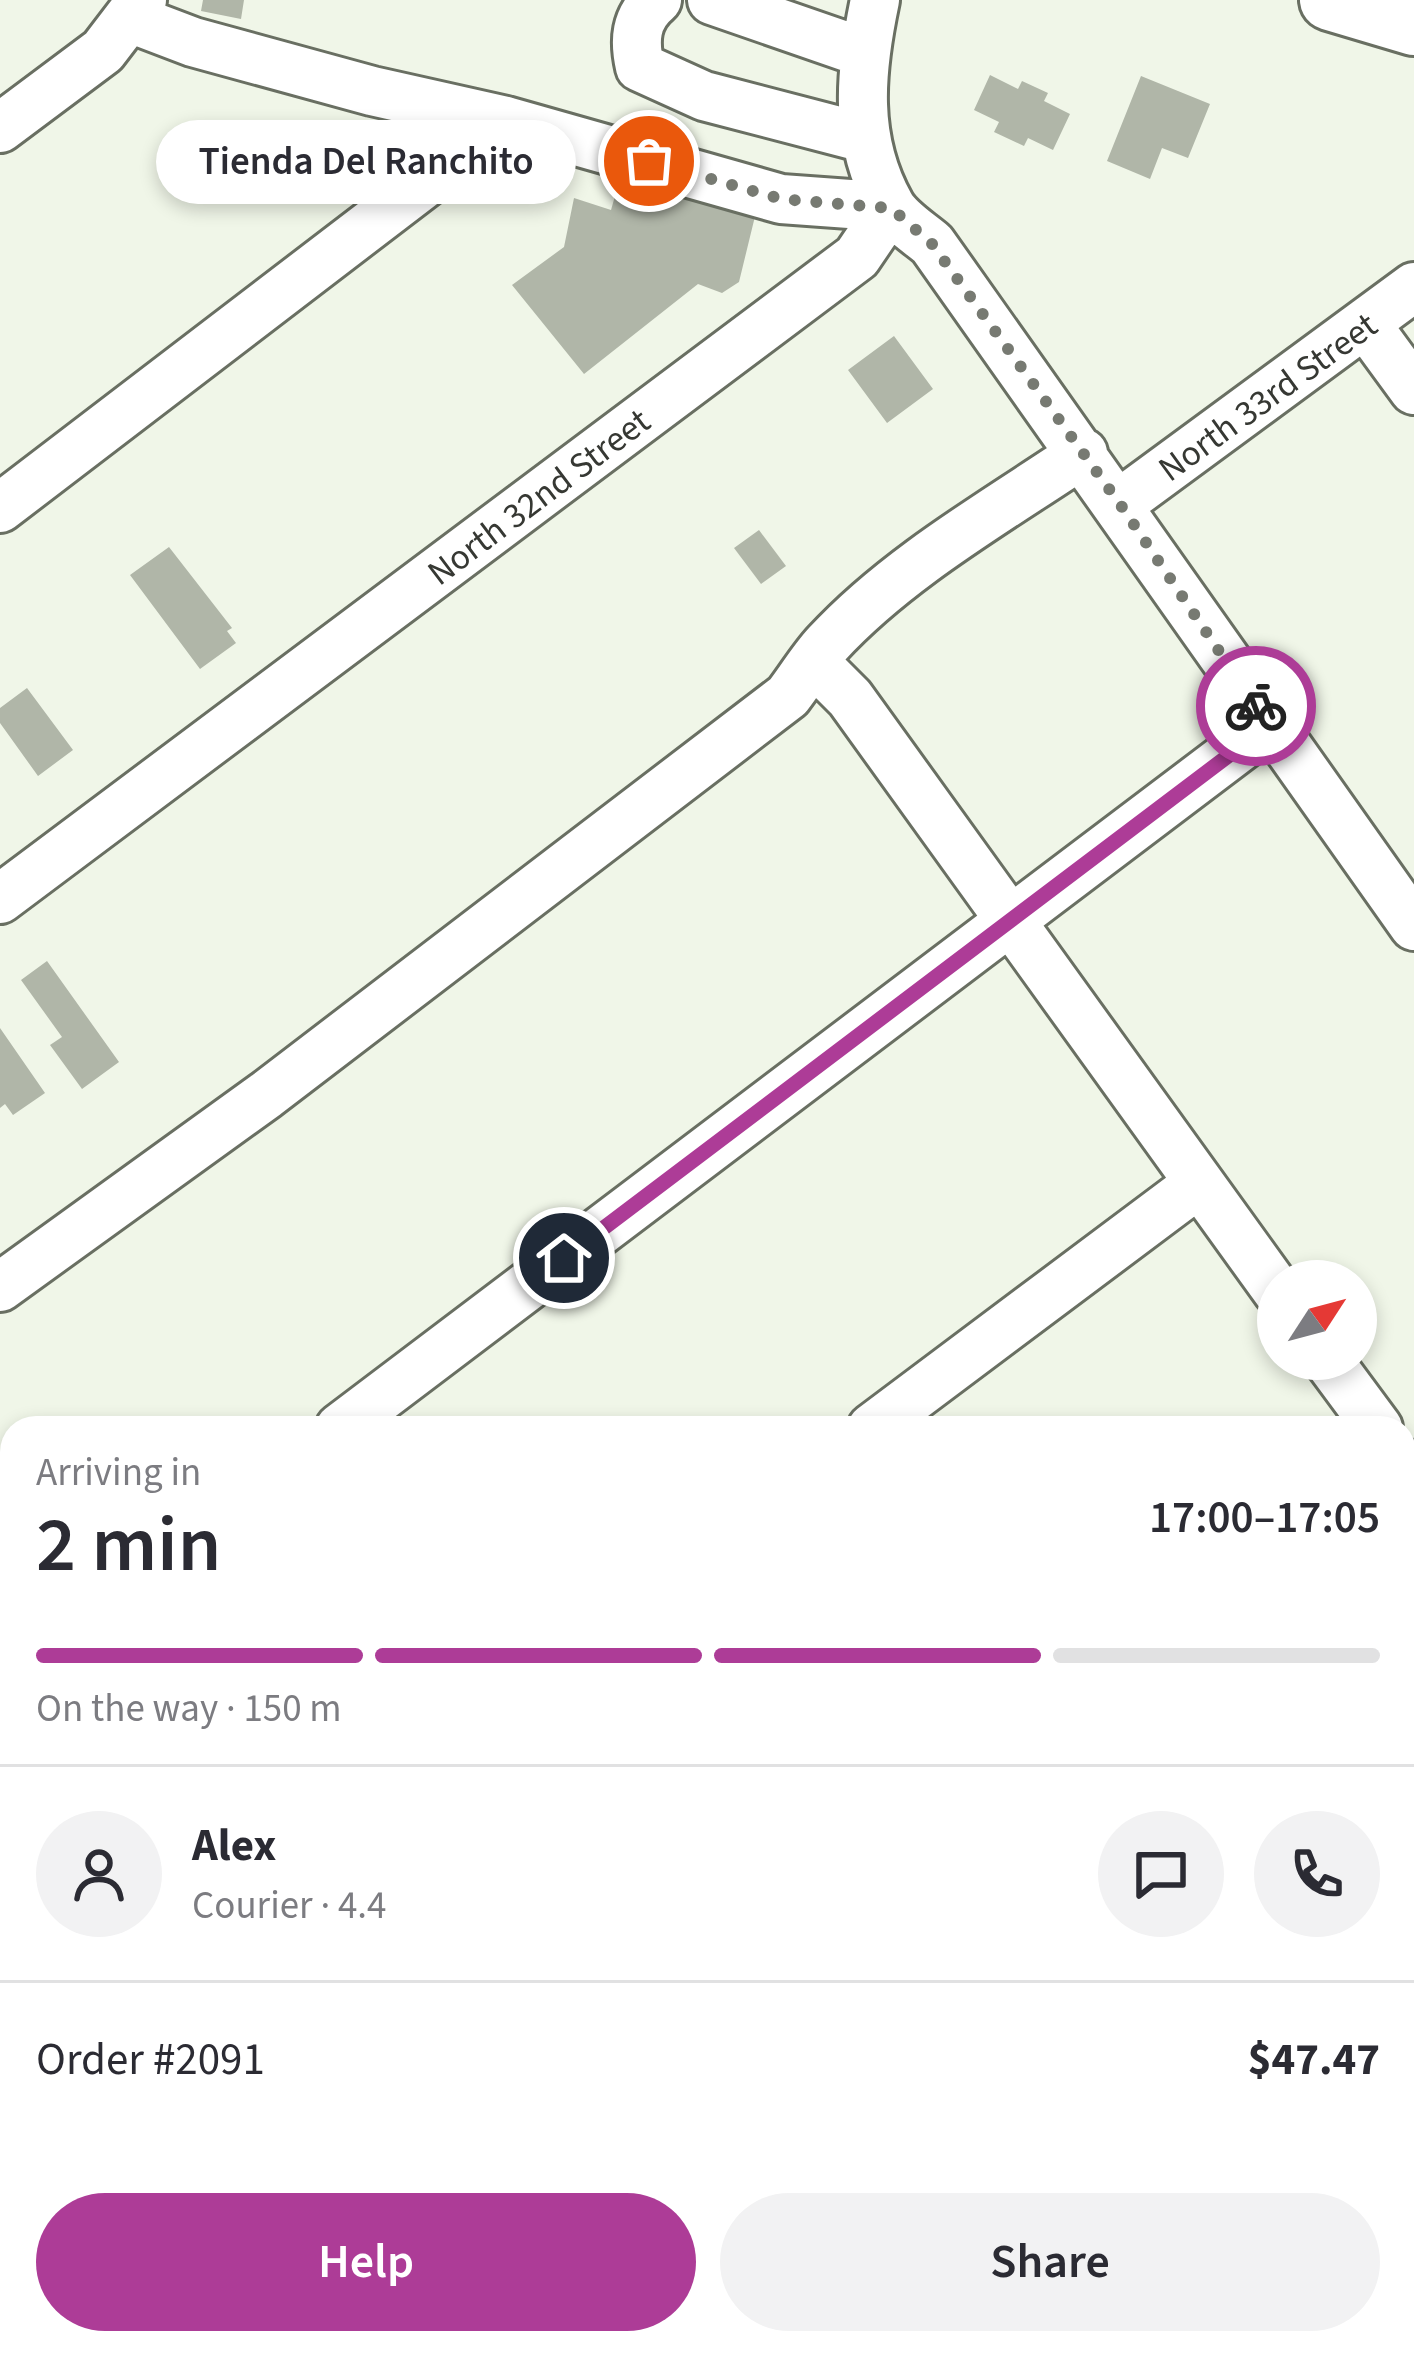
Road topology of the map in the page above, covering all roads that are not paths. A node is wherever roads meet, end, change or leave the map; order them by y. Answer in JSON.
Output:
{"nodes":[{"id":1,"x":656,"y":0,"type":"edge"},
{"id":2,"x":712,"y":0,"type":"edge"},
{"id":3,"x":875,"y":0,"type":"edge"},
{"id":4,"x":1330,"y":0,"type":"edge"},
{"id":5,"x":136,"y":9,"type":"edge"},
{"id":6,"x":1414,"y":25,"type":"edge"},
{"id":7,"x":865,"y":53,"type":"junction"},
{"id":8,"x":506,"y":121,"type":"junction"},
{"id":9,"x":0,"y":128,"type":"edge"},
{"id":10,"x":865,"y":138,"type":"junction"},
{"id":11,"x":891,"y":208,"type":"junction"},
{"id":12,"x":1414,"y":287,"type":"edge"},
{"id":13,"x":1365,"y":323,"type":"junction"},
{"id":14,"x":1414,"y":390,"type":"edge"},
{"id":15,"x":1083,"y":453,"type":"junction"},
{"id":16,"x":1120,"y":504,"type":"junction"},
{"id":17,"x":0,"y":508,"type":"edge"},
{"id":18,"x":814,"y":662,"type":"junction"},
{"id":19,"x":1269,"y":725,"type":"junction"},
{"id":20,"x":0,"y":899,"type":"edge"},
{"id":21,"x":1012,"y":920,"type":"junction"},
{"id":22,"x":1414,"y":926,"type":"edge"},
{"id":23,"x":1199,"y":1183,"type":"junction"},
{"id":24,"x":1257,"y":1263,"type":"edge"},
{"id":25,"x":0,"y":1287,"type":"edge"},
{"id":26,"x":1343,"y":1380,"type":"edge"},
{"id":27,"x":356,"y":1416,"type":"edge"},
{"id":28,"x":888,"y":1416,"type":"edge"},
{"id":29,"x":1369,"y":1416,"type":"edge"}],
"edges":[{"from":1,"to":10,"type":"street"},
{"from":2,"to":7,"type":"street"},
{"from":3,"to":7,"type":"street"},
{"from":4,"to":6,"type":"main road"},
{"from":5,"to":8,"type":"street"},
{"from":5,"to":9,"type":"street"},
{"from":7,"to":10,"type":"street"},
{"from":8,"to":11,"type":"street"},
{"from":8,"to":17,"type":"street"},
{"from":10,"to":11,"type":"street"},
{"from":11,"to":15,"type":"street"},
{"from":11,"to":20,"type":"street","name":"North 32nd Street"},
{"from":12,"to":13,"type":"street","name":"North 33rd Street"},
{"from":13,"to":14,"type":"street"},
{"from":13,"to":16,"type":"street","name":"North 33rd Street"},
{"from":15,"to":16,"type":"street"},
{"from":15,"to":18,"type":"street"},
{"from":16,"to":19,"type":"street"},
{"from":18,"to":21,"type":"street"},
{"from":18,"to":25,"type":"street"},
{"from":19,"to":21,"type":"street"},
{"from":19,"to":22,"type":"street"},
{"from":21,"to":23,"type":"street"},
{"from":21,"to":27,"type":"street"},
{"from":23,"to":24,"type":"street"},
{"from":23,"to":28,"type":"street"},
{"from":26,"to":29,"type":"street"}]}
